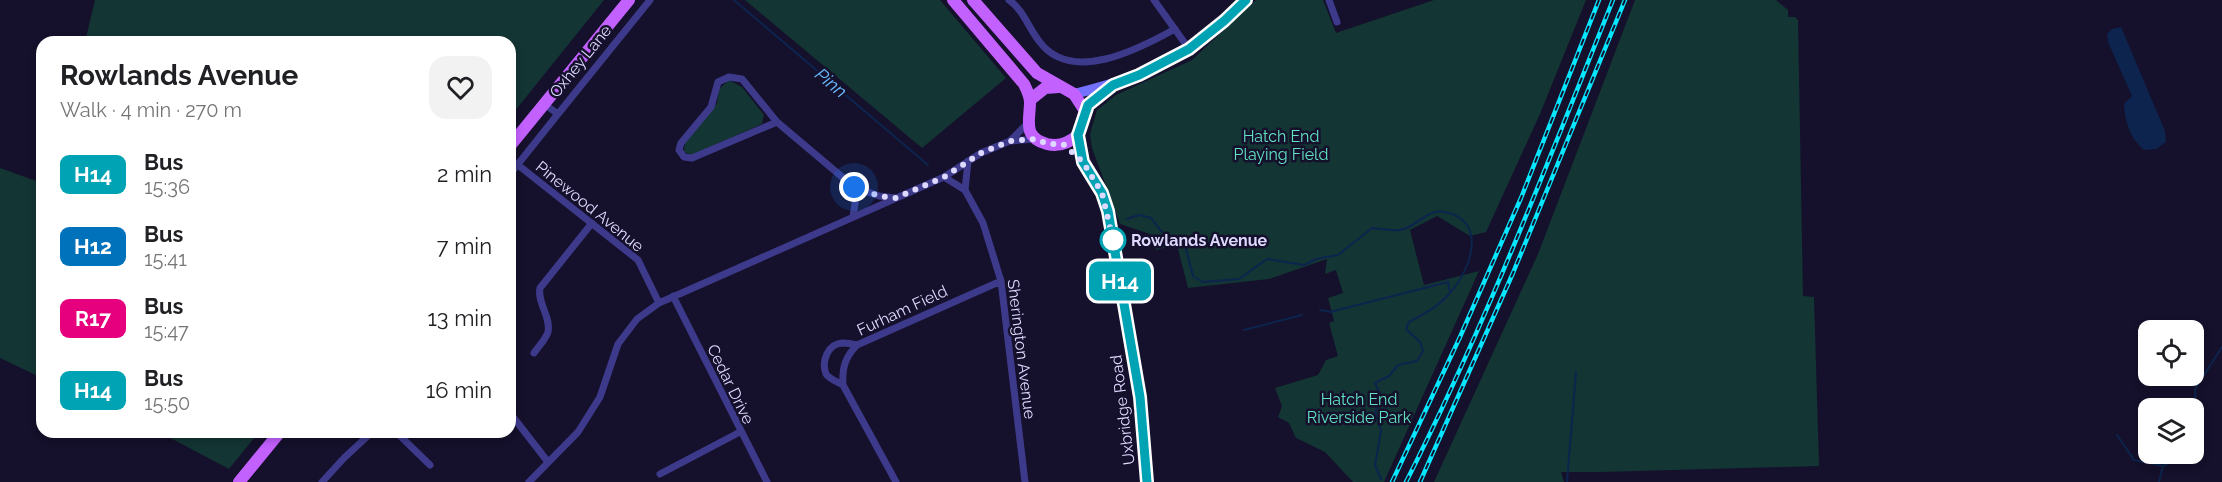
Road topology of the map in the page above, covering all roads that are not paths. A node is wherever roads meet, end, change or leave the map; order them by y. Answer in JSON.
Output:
{"nodes":[{"id":1,"x":629,"y":0,"type":"edge"},
{"id":2,"x":650,"y":0,"type":"edge"},
{"id":3,"x":953,"y":0,"type":"edge"},
{"id":4,"x":973,"y":0,"type":"edge"},
{"id":5,"x":1009,"y":0,"type":"edge"},
{"id":6,"x":1154,"y":0,"type":"edge"},
{"id":7,"x":1246,"y":0,"type":"edge"},
{"id":8,"x":1329,"y":0,"type":"edge"},
{"id":9,"x":1337,"y":22,"type":"dead end"},
{"id":10,"x":1175,"y":29,"type":"junction"},
{"id":11,"x":1189,"y":49,"type":"junction"},
{"id":12,"x":1113,"y":85,"type":"junction"},
{"id":13,"x":1059,"y":87,"type":"junction"},
{"id":14,"x":1074,"y":94,"type":"junction"},
{"id":15,"x":1030,"y":100,"type":"junction"},
{"id":16,"x":544,"y":104,"type":"junction"},
{"id":17,"x":1085,"y":111,"type":"junction"},
{"id":18,"x":558,"y":114,"type":"junction"},
{"id":19,"x":777,"y":122,"type":"junction"},
{"id":20,"x":1027,"y":124,"type":"junction"},
{"id":21,"x":1078,"y":135,"type":"junction"},
{"id":22,"x":516,"y":139,"type":"edge"},
{"id":23,"x":1036,"y":139,"type":"junction"},
{"id":24,"x":1010,"y":141,"type":"junction"},
{"id":25,"x":1063,"y":144,"type":"junction"},
{"id":26,"x":968,"y":161,"type":"junction"},
{"id":27,"x":1083,"y":162,"type":"junction"},
{"id":28,"x":518,"y":165,"type":"junction"},
{"id":29,"x":516,"y":167,"type":"edge"},
{"id":30,"x":944,"y":177,"type":"junction"},
{"id":31,"x":854,"y":187,"type":"junction"},
{"id":32,"x":965,"y":190,"type":"junction"},
{"id":33,"x":896,"y":198,"type":"junction"},
{"id":34,"x":853,"y":217,"type":"junction"},
{"id":35,"x":592,"y":223,"type":"junction"},
{"id":36,"x":1001,"y":281,"type":"junction"},
{"id":37,"x":673,"y":296,"type":"junction"},
{"id":38,"x":659,"y":303,"type":"junction"},
{"id":39,"x":857,"y":345,"type":"junction"},
{"id":40,"x":534,"y":353,"type":"dead end"},
{"id":41,"x":843,"y":384,"type":"junction"},
{"id":42,"x":516,"y":421,"type":"edge"},
{"id":43,"x":740,"y":432,"type":"junction"},
{"id":44,"x":275,"y":438,"type":"edge"},
{"id":45,"x":366,"y":438,"type":"edge"},
{"id":46,"x":402,"y":438,"type":"edge"},
{"id":47,"x":548,"y":462,"type":"junction"},
{"id":48,"x":430,"y":465,"type":"dead end"},
{"id":49,"x":660,"y":474,"type":"dead end"},
{"id":50,"x":240,"y":482,"type":"edge"},
{"id":51,"x":322,"y":482,"type":"edge"},
{"id":52,"x":529,"y":482,"type":"edge"},
{"id":53,"x":767,"y":482,"type":"edge"},
{"id":54,"x":896,"y":482,"type":"edge"},
{"id":55,"x":1025,"y":482,"type":"edge"},
{"id":56,"x":1147,"y":482,"type":"edge"}],
"edges":[{"from":1,"to":16,"type":"main road","name":"Oxhey Lane"},
{"from":2,"to":18,"type":"street","name":"Oxhey Lane"},
{"from":3,"to":15,"type":"main road"},
{"from":4,"to":13,"type":"main road"},
{"from":5,"to":10,"type":"street"},
{"from":6,"to":10,"type":"street"},
{"from":7,"to":11,"type":"street"},
{"from":8,"to":9,"type":"street"},
{"from":10,"to":11,"type":"street"},
{"from":11,"to":12,"type":"street"},
{"from":12,"to":14,"type":"street"},
{"from":12,"to":17,"type":"street"},
{"from":13,"to":14,"type":"main road"},
{"from":13,"to":15,"type":"main road"},
{"from":14,"to":17,"type":"main road"},
{"from":15,"to":20,"type":"main road"},
{"from":16,"to":18,"type":"street","name":"Oxhey Lane"},
{"from":16,"to":22,"type":"main road","name":"Oxhey Lane"},
{"from":17,"to":21,"type":"main road","name":"Uxbridge Road"},
{"from":18,"to":28,"type":"street","name":"Oxhey Lane"},
{"from":19,"to":19,"type":"street"},
{"from":19,"to":31,"type":"street"},
{"from":20,"to":23,"type":"main road"},
{"from":20,"to":24,"type":"street"},
{"from":21,"to":25,"type":"main road"},
{"from":21,"to":27,"type":"main road","name":"Uxbridge Road"},
{"from":23,"to":24,"type":"street"},
{"from":23,"to":25,"type":"main road"},
{"from":24,"to":26,"type":"street"},
{"from":25,"to":27,"type":"main road","name":"Uxbridge Road"},
{"from":26,"to":30,"type":"street"},
{"from":26,"to":32,"type":"street"},
{"from":27,"to":56,"type":"main road","name":"Uxbridge Road"},
{"from":28,"to":29,"type":"street","name":"Oxhey Lane"},
{"from":28,"to":35,"type":"street","name":"Pinewood Avenue"},
{"from":30,"to":32,"type":"street"},
{"from":30,"to":33,"type":"street"},
{"from":31,"to":33,"type":"street"},
{"from":31,"to":34,"type":"street"},
{"from":32,"to":36,"type":"street","name":"Sherington Avenue"},
{"from":33,"to":34,"type":"street"},
{"from":34,"to":37,"type":"street"},
{"from":35,"to":38,"type":"street","name":"Pinewood Avenue"},
{"from":35,"to":40,"type":"street"},
{"from":36,"to":39,"type":"street","name":"Furham Field"},
{"from":36,"to":55,"type":"street","name":"Sherington Avenue"},
{"from":37,"to":38,"type":"street"},
{"from":37,"to":43,"type":"street","name":"Cedar Drive"},
{"from":38,"to":47,"type":"street"},
{"from":39,"to":41,"type":"street","name":"Furham Field"},
{"from":39,"to":41,"type":"street"},
{"from":41,"to":54,"type":"street"},
{"from":42,"to":47,"type":"street"},
{"from":43,"to":49,"type":"street"},
{"from":43,"to":53,"type":"street","name":"Cedar Drive"},
{"from":44,"to":50,"type":"main road"},
{"from":45,"to":51,"type":"street"},
{"from":46,"to":48,"type":"street"},
{"from":47,"to":52,"type":"street"}]}
